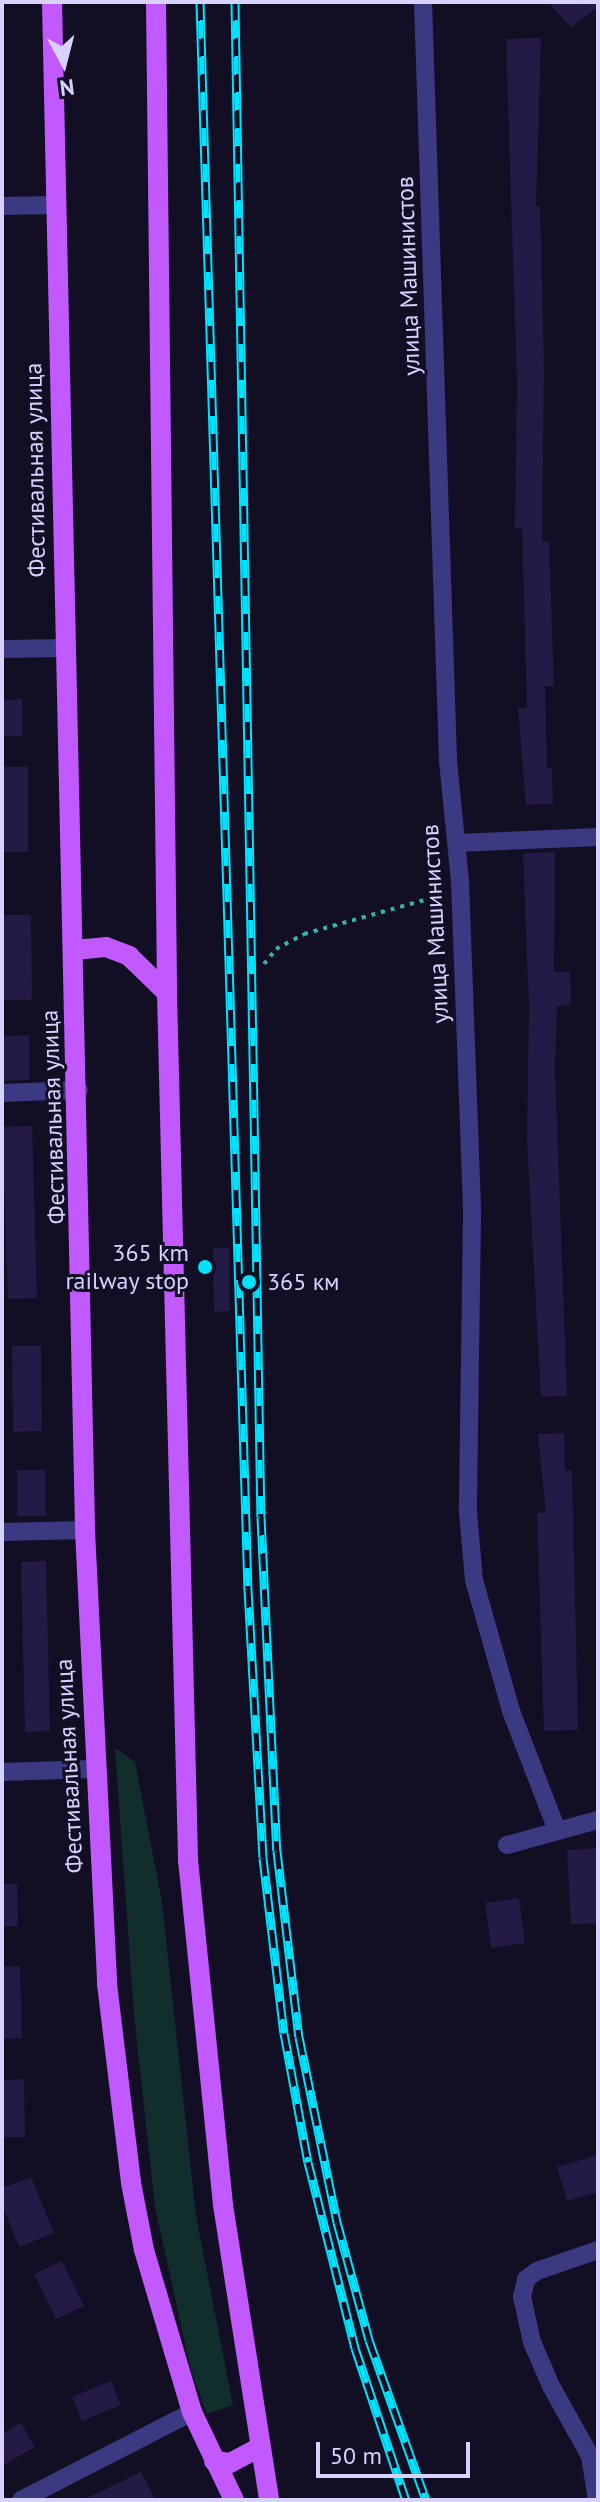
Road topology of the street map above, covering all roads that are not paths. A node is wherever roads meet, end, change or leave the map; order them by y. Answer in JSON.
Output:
{"nodes":[{"id":1,"x":52,"y":2,"type":"edge"},
{"id":2,"x":156,"y":2,"type":"edge"},
{"id":3,"x":423,"y":2,"type":"edge"},
{"id":4,"x":56,"y":205,"type":"junction"},
{"id":5,"x":2,"y":206,"type":"edge"},
{"id":6,"x":64,"y":648,"type":"junction"},
{"id":7,"x":2,"y":649,"type":"edge"},
{"id":8,"x":598,"y":837,"type":"edge"},
{"id":9,"x":457,"y":843,"type":"junction"},
{"id":10,"x":73,"y":950,"type":"junction"},
{"id":11,"x":167,"y":993,"type":"junction"},
{"id":12,"x":79,"y":1090,"type":"junction"},
{"id":13,"x":2,"y":1093,"type":"edge"},
{"id":14,"x":85,"y":1530,"type":"junction"},
{"id":15,"x":2,"y":1532,"type":"edge"},
{"id":16,"x":93,"y":1769,"type":"junction"},
{"id":17,"x":2,"y":1772,"type":"edge"},
{"id":18,"x":598,"y":1820,"type":"edge"},
{"id":19,"x":557,"y":1830,"type":"junction"},
{"id":20,"x":507,"y":1845,"type":"dead end"},
{"id":21,"x":598,"y":2250,"type":"edge"},
{"id":22,"x":192,"y":2412,"type":"junction"},
{"id":23,"x":260,"y":2447,"type":"junction"},
{"id":24,"x":594,"y":2455,"type":"edge"},
{"id":25,"x":214,"y":2461,"type":"junction"},
{"id":26,"x":21,"y":2500,"type":"edge"},
{"id":27,"x":234,"y":2500,"type":"edge"},
{"id":28,"x":269,"y":2500,"type":"edge"},
{"id":29,"x":597,"y":2500,"type":"edge"}],
"edges":[{"from":1,"to":4,"type":"main road","name":"Фестивальная улица"},
{"from":2,"to":11,"type":"main road"},
{"from":3,"to":9,"type":"street","name":"улица Машинистов"},
{"from":4,"to":5,"type":"street"},
{"from":4,"to":6,"type":"main road","name":"Фестивальная улица"},
{"from":6,"to":7,"type":"street"},
{"from":6,"to":10,"type":"main road","name":"Фестивальная улица"},
{"from":8,"to":9,"type":"street"},
{"from":9,"to":19,"type":"street","name":"улица Машинистов"},
{"from":10,"to":11,"type":"main road"},
{"from":10,"to":12,"type":"main road","name":"Фестивальная улица"},
{"from":11,"to":23,"type":"main road"},
{"from":12,"to":13,"type":"street"},
{"from":12,"to":14,"type":"main road","name":"Фестивальная улица"},
{"from":14,"to":15,"type":"street"},
{"from":14,"to":16,"type":"main road","name":"Фестивальная улица"},
{"from":16,"to":17,"type":"street"},
{"from":16,"to":22,"type":"main road","name":"Фестивальная улица"},
{"from":18,"to":19,"type":"street"},
{"from":19,"to":20,"type":"street"},
{"from":21,"to":24,"type":"street"},
{"from":22,"to":25,"type":"main road","name":"Фестивальная улица"},
{"from":22,"to":26,"type":"street"},
{"from":23,"to":25,"type":"main road"},
{"from":23,"to":28,"type":"main road"},
{"from":24,"to":29,"type":"street"},
{"from":25,"to":27,"type":"main road","name":"Фестивальная улица"}]}
